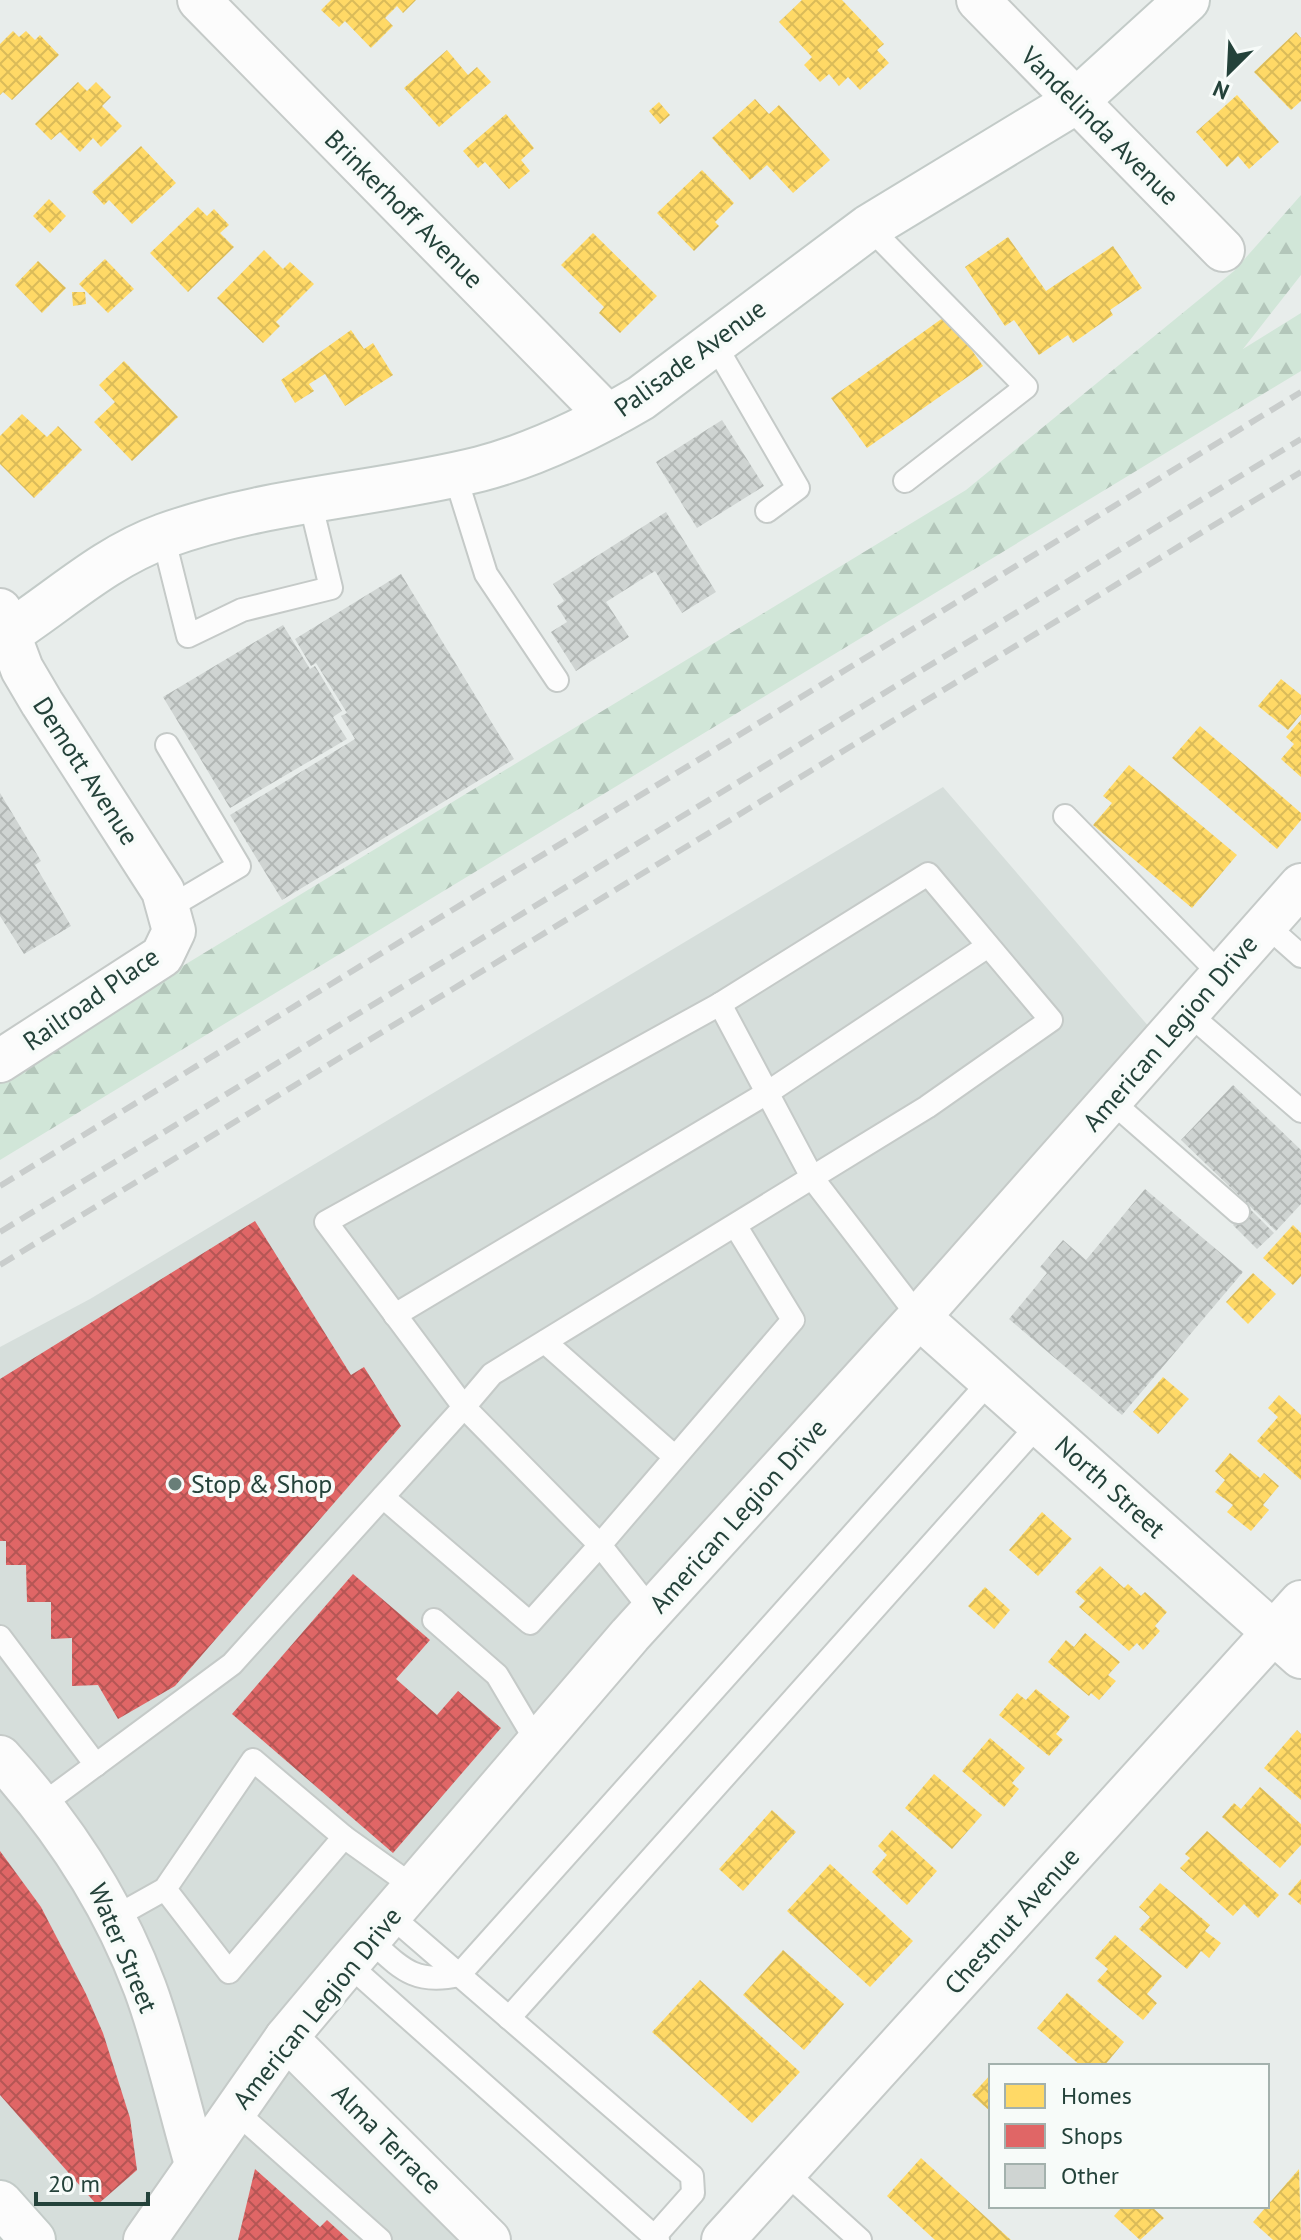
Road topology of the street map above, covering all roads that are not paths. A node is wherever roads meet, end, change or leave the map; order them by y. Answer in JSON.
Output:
{"nodes":[{"id":1,"x":199,"y":0,"type":"edge"},
{"id":2,"x":978,"y":0,"type":"edge"},
{"id":3,"x":1187,"y":0,"type":"edge"},
{"id":4,"x":1075,"y":102,"type":"junction"},
{"id":5,"x":869,"y":227,"type":"junction"},
{"id":6,"x":1223,"y":250,"type":"dead end"},
{"id":7,"x":714,"y":343,"type":"junction"},
{"id":8,"x":609,"y":417,"type":"junction"},
{"id":9,"x":455,"y":475,"type":"junction"},
{"id":10,"x":905,"y":481,"type":"dead end"},
{"id":11,"x":310,"y":501,"type":"junction"},
{"id":12,"x":767,"y":511,"type":"dead end"},
{"id":13,"x":163,"y":536,"type":"junction"},
{"id":14,"x":4,"y":627,"type":"edge"},
{"id":15,"x":557,"y":680,"type":"dead end"},
{"id":16,"x":167,"y":745,"type":"dead end"},
{"id":17,"x":1065,"y":816,"type":"dead end"},
{"id":18,"x":1301,"y":885,"type":"edge"},
{"id":19,"x":171,"y":919,"type":"junction"},
{"id":20,"x":1266,"y":925,"type":"junction"},
{"id":21,"x":988,"y":946,"type":"junction"},
{"id":22,"x":1301,"y":956,"type":"edge"},
{"id":23,"x":1221,"y":975,"type":"junction"},
{"id":24,"x":720,"y":1004,"type":"junction"},
{"id":25,"x":1188,"y":1013,"type":"junction"},
{"id":26,"x":0,"y":1061,"type":"edge"},
{"id":27,"x":767,"y":1093,"type":"junction"},
{"id":28,"x":1110,"y":1100,"type":"junction"},
{"id":29,"x":1301,"y":1111,"type":"edge"},
{"id":30,"x":813,"y":1179,"type":"junction"},
{"id":31,"x":1238,"y":1212,"type":"dead end"},
{"id":32,"x":735,"y":1225,"type":"junction"},
{"id":33,"x":395,"y":1315,"type":"junction"},
{"id":34,"x":919,"y":1317,"type":"junction"},
{"id":35,"x":545,"y":1342,"type":"junction"},
{"id":36,"x":990,"y":1381,"type":"junction"},
{"id":37,"x":464,"y":1407,"type":"junction"},
{"id":38,"x":1039,"y":1424,"type":"junction"},
{"id":39,"x":675,"y":1457,"type":"junction"},
{"id":40,"x":383,"y":1497,"type":"junction"},
{"id":41,"x":600,"y":1545,"type":"junction"},
{"id":42,"x":1301,"y":1602,"type":"edge"},
{"id":43,"x":652,"y":1611,"type":"junction"},
{"id":44,"x":434,"y":1620,"type":"dead end"},
{"id":45,"x":0,"y":1637,"type":"edge"},
{"id":46,"x":1287,"y":1645,"type":"edge"},
{"id":47,"x":538,"y":1744,"type":"junction"},
{"id":48,"x":0,"y":1757,"type":"edge"},
{"id":49,"x":96,"y":1765,"type":"junction"},
{"id":50,"x":43,"y":1804,"type":"junction"},
{"id":51,"x":344,"y":1837,"type":"junction"},
{"id":52,"x":165,"y":1889,"type":"junction"},
{"id":53,"x":115,"y":1917,"type":"junction"},
{"id":54,"x":381,"y":1927,"type":"junction"},
{"id":55,"x":459,"y":1975,"type":"junction"},
{"id":56,"x":509,"y":2018,"type":"junction"},
{"id":57,"x":286,"y":2038,"type":"junction"},
{"id":58,"x":234,"y":2110,"type":"junction"},
{"id":59,"x":196,"y":2164,"type":"junction"},
{"id":60,"x":785,"y":2172,"type":"junction"},
{"id":61,"x":0,"y":2203,"type":"edge"},
{"id":62,"x":656,"y":2239,"type":"edge"},
{"id":63,"x":33,"y":2240,"type":"edge"},
{"id":64,"x":145,"y":2240,"type":"edge"},
{"id":65,"x":380,"y":2240,"type":"edge"},
{"id":66,"x":489,"y":2240,"type":"edge"},
{"id":67,"x":723,"y":2240,"type":"edge"},
{"id":68,"x":860,"y":2240,"type":"edge"}],
"edges":[{"from":1,"to":8,"type":"street","name":"Brinkerhoff Avenue"},
{"from":2,"to":4,"type":"street","name":"Vandelinda Avenue"},
{"from":3,"to":4,"type":"street","name":"Palisade Avenue"},
{"from":4,"to":5,"type":"street","name":"Palisade Avenue"},
{"from":4,"to":6,"type":"street","name":"Vandelinda Avenue"},
{"from":5,"to":7,"type":"street","name":"Palisade Avenue"},
{"from":5,"to":10,"type":"lane"},
{"from":7,"to":8,"type":"street","name":"Palisade Avenue"},
{"from":7,"to":12,"type":"lane"},
{"from":8,"to":9,"type":"street","name":"Palisade Avenue"},
{"from":9,"to":11,"type":"street","name":"Palisade Avenue"},
{"from":9,"to":15,"type":"lane"},
{"from":11,"to":13,"type":"street","name":"Palisade Avenue"},
{"from":11,"to":13,"type":"lane"},
{"from":13,"to":14,"type":"street","name":"Palisade Avenue"},
{"from":14,"to":19,"type":"street","name":"Demott Avenue"},
{"from":16,"to":19,"type":"lane"},
{"from":17,"to":23,"type":"lane"},
{"from":18,"to":20,"type":"street","name":"American Legion Drive"},
{"from":19,"to":26,"type":"street","name":"Railroad Place"},
{"from":20,"to":22,"type":"lane"},
{"from":20,"to":23,"type":"street","name":"American Legion Drive"},
{"from":21,"to":24,"type":"lane"},
{"from":21,"to":27,"type":"lane"},
{"from":21,"to":30,"type":"lane"},
{"from":23,"to":25,"type":"street","name":"American Legion Drive"},
{"from":24,"to":27,"type":"lane"},
{"from":24,"to":33,"type":"lane"},
{"from":25,"to":28,"type":"street","name":"American Legion Drive"},
{"from":25,"to":29,"type":"lane"},
{"from":27,"to":30,"type":"lane"},
{"from":27,"to":33,"type":"lane"},
{"from":28,"to":31,"type":"lane"},
{"from":28,"to":34,"type":"street","name":"American Legion Drive"},
{"from":30,"to":32,"type":"lane"},
{"from":30,"to":34,"type":"lane"},
{"from":32,"to":35,"type":"lane"},
{"from":32,"to":39,"type":"lane"},
{"from":33,"to":37,"type":"lane"},
{"from":34,"to":36,"type":"street","name":"North Street"},
{"from":34,"to":43,"type":"street","name":"American Legion Drive"},
{"from":35,"to":37,"type":"lane"},
{"from":35,"to":39,"type":"lane"},
{"from":36,"to":38,"type":"street","name":"North Street"},
{"from":36,"to":55,"type":"lane"},
{"from":37,"to":40,"type":"lane"},
{"from":37,"to":41,"type":"lane"},
{"from":38,"to":46,"type":"street","name":"North Street"},
{"from":38,"to":56,"type":"lane"},
{"from":39,"to":41,"type":"lane"},
{"from":40,"to":41,"type":"lane"},
{"from":40,"to":49,"type":"lane"},
{"from":41,"to":43,"type":"lane"},
{"from":42,"to":46,"type":"street","name":"Chestnut Avenue"},
{"from":43,"to":47,"type":"street","name":"American Legion Drive"},
{"from":44,"to":47,"type":"lane"},
{"from":45,"to":49,"type":"lane"},
{"from":46,"to":60,"type":"street","name":"Chestnut Avenue"},
{"from":47,"to":54,"type":"street","name":"American Legion Drive"},
{"from":48,"to":50,"type":"street","name":"Water Street"},
{"from":49,"to":50,"type":"lane"},
{"from":50,"to":53,"type":"street","name":"Water Street"},
{"from":51,"to":52,"type":"lane"},
{"from":51,"to":52,"type":"lane"},
{"from":51,"to":54,"type":"lane"},
{"from":52,"to":53,"type":"lane"},
{"from":53,"to":59,"type":"street","name":"Water Street"},
{"from":54,"to":55,"type":"lane"},
{"from":54,"to":55,"type":"lane"},
{"from":54,"to":57,"type":"street","name":"American Legion Drive"},
{"from":54,"to":62,"type":"lane"},
{"from":55,"to":56,"type":"lane"},
{"from":56,"to":62,"type":"lane"},
{"from":57,"to":58,"type":"street","name":"American Legion Drive"},
{"from":57,"to":66,"type":"street","name":"Alma Terrace"},
{"from":58,"to":59,"type":"street","name":"American Legion Drive"},
{"from":58,"to":65,"type":"lane"},
{"from":59,"to":64,"type":"street","name":"American Legion Drive"},
{"from":60,"to":67,"type":"street","name":"Chestnut Avenue"},
{"from":60,"to":68,"type":"lane"},
{"from":61,"to":63,"type":"street"}]}
